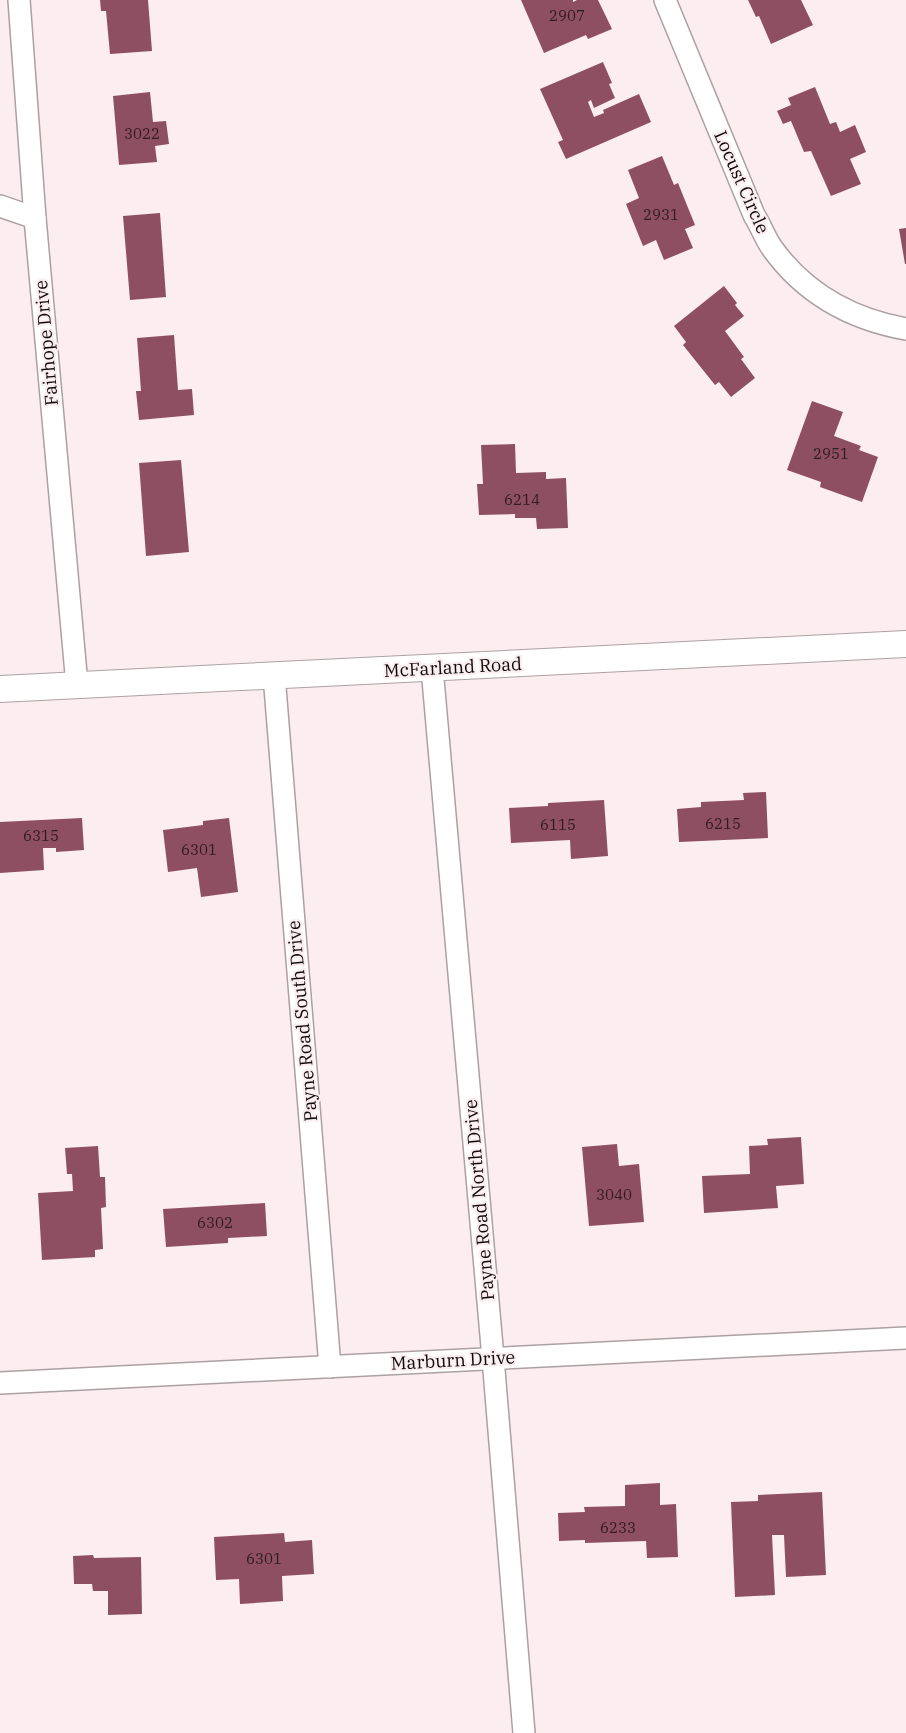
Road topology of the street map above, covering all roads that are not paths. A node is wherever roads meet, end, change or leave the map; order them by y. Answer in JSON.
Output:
{"nodes":[{"id":1,"x":19,"y":0,"type":"edge"},
{"id":2,"x":664,"y":0,"type":"edge"},
{"id":3,"x":0,"y":206,"type":"edge"},
{"id":4,"x":35,"y":218,"type":"junction"},
{"id":5,"x":906,"y":329,"type":"edge"},
{"id":6,"x":906,"y":644,"type":"edge"},
{"id":7,"x":432,"y":668,"type":"junction"},
{"id":8,"x":274,"y":675,"type":"junction"},
{"id":9,"x":77,"y":685,"type":"junction"},
{"id":10,"x":0,"y":689,"type":"edge"},
{"id":11,"x":906,"y":1338,"type":"edge"},
{"id":12,"x":493,"y":1358,"type":"junction"},
{"id":13,"x":330,"y":1367,"type":"junction"},
{"id":14,"x":0,"y":1383,"type":"edge"},
{"id":15,"x":524,"y":1733,"type":"edge"}],
"edges":[{"from":1,"to":4,"type":"street","name":"Fairhope Drive"},
{"from":2,"to":5,"type":"street","name":"Locust Circle"},
{"from":3,"to":4,"type":"street"},
{"from":4,"to":9,"type":"street","name":"Fairhope Drive"},
{"from":6,"to":7,"type":"street","name":"McFarland Road"},
{"from":7,"to":8,"type":"street","name":"McFarland Road"},
{"from":7,"to":12,"type":"street","name":"Payne Road North Drive"},
{"from":8,"to":9,"type":"street","name":"McFarland Road"},
{"from":8,"to":13,"type":"street","name":"Payne Road South Drive"},
{"from":9,"to":10,"type":"street","name":"McFarland Road"},
{"from":11,"to":12,"type":"street","name":"Marburn Drive"},
{"from":12,"to":13,"type":"street","name":"Marburn Drive"},
{"from":12,"to":15,"type":"street","name":"Payne Road North Drive"},
{"from":13,"to":14,"type":"street","name":"Marburn Drive"}]}
